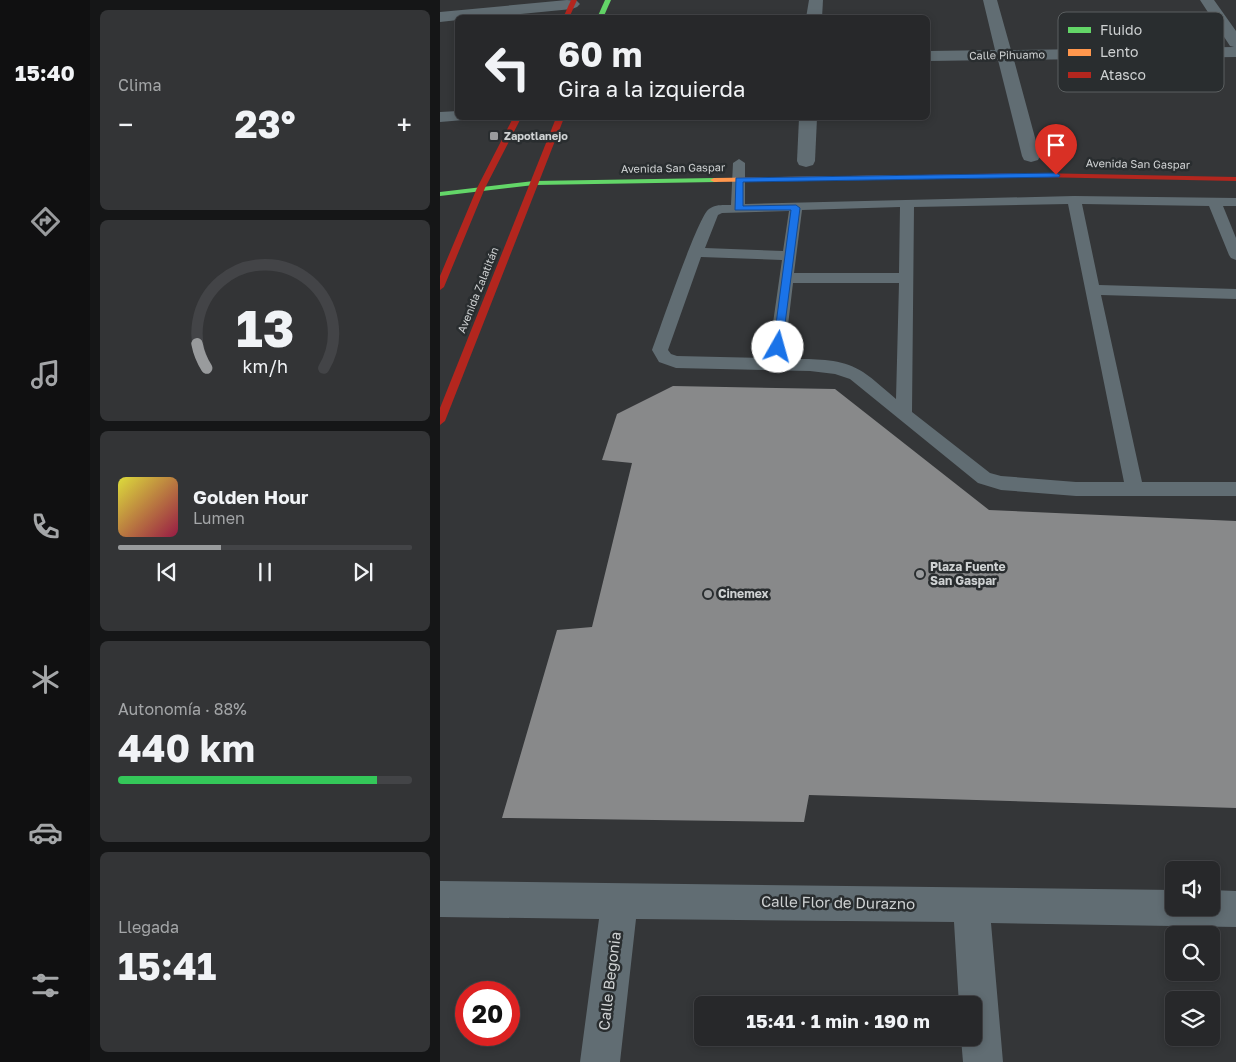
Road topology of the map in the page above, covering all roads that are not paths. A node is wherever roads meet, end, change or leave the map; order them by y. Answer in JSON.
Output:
{"nodes":[{"id":1,"x":608,"y":0,"type":"edge"},
{"id":2,"x":816,"y":0,"type":"edge"},
{"id":3,"x":990,"y":0,"type":"edge"},
{"id":4,"x":1207,"y":0,"type":"edge"},
{"id":5,"x":571,"y":7,"type":"edge"},
{"id":6,"x":1215,"y":12,"type":"edge"},
{"id":7,"x":466,"y":15,"type":"edge"},
{"id":8,"x":601,"y":15,"type":"edge"},
{"id":9,"x":814,"y":15,"type":"edge"},
{"id":10,"x":455,"y":16,"type":"edge"},
{"id":11,"x":440,"y":17,"type":"edge"},
{"id":12,"x":1224,"y":25,"type":"edge"},
{"id":13,"x":1236,"y":43,"type":"edge"},
{"id":14,"x":1058,"y":54,"type":"edge"},
{"id":15,"x":1004,"y":55,"type":"junction"},
{"id":16,"x":930,"y":56,"type":"edge"},
{"id":17,"x":455,"y":116,"type":"edge"},
{"id":18,"x":440,"y":117,"type":"edge"},
{"id":19,"x":516,"y":120,"type":"edge"},
{"id":20,"x":559,"y":120,"type":"edge"},
{"id":21,"x":808,"y":120,"type":"edge"},
{"id":22,"x":1031,"y":157,"type":"dead end"},
{"id":23,"x":806,"y":161,"type":"dead end"},
{"id":24,"x":739,"y":163,"type":"dead end"},
{"id":25,"x":505,"y":171,"type":"dead end"},
{"id":26,"x":483,"y":173,"type":"junction"},
{"id":27,"x":1236,"y":179,"type":"edge"},
{"id":28,"x":739,"y":180,"type":"junction"},
{"id":29,"x":534,"y":183,"type":"junction"},
{"id":30,"x":481,"y":188,"type":"junction"},
{"id":31,"x":440,"y":194,"type":"edge"},
{"id":32,"x":1074,"y":200,"type":"junction"},
{"id":33,"x":1214,"y":201,"type":"junction"},
{"id":34,"x":1236,"y":202,"type":"edge"},
{"id":35,"x":907,"y":203,"type":"junction"},
{"id":36,"x":738,"y":208,"type":"junction"},
{"id":37,"x":796,"y":208,"type":"junction"},
{"id":38,"x":695,"y":252,"type":"junction"},
{"id":39,"x":1236,"y":255,"type":"edge"},
{"id":40,"x":789,"y":256,"type":"junction"},
{"id":41,"x":787,"y":278,"type":"junction"},
{"id":42,"x":906,"y":278,"type":"junction"},
{"id":43,"x":440,"y":287,"type":"edge"},
{"id":44,"x":1093,"y":290,"type":"junction"},
{"id":45,"x":1236,"y":294,"type":"edge"},
{"id":46,"x":775,"y":364,"type":"junction"},
{"id":47,"x":443,"y":408,"type":"edge"},
{"id":48,"x":904,"y":415,"type":"junction"},
{"id":49,"x":1236,"y":489,"type":"edge"},
{"id":50,"x":1136,"y":490,"type":"junction"},
{"id":51,"x":440,"y":899,"type":"edge"},
{"id":52,"x":620,"y":901,"type":"junction"},
{"id":53,"x":971,"y":904,"type":"junction"},
{"id":54,"x":1236,"y":910,"type":"edge"},
{"id":55,"x":600,"y":1062,"type":"edge"},
{"id":56,"x":983,"y":1062,"type":"edge"}],
"edges":[{"from":1,"to":8,"type":"street"},
{"from":2,"to":9,"type":"street"},
{"from":3,"to":15,"type":"street"},
{"from":4,"to":6,"type":"street"},
{"from":5,"to":7,"type":"street"},
{"from":10,"to":11,"type":"street"},
{"from":12,"to":13,"type":"street"},
{"from":14,"to":15,"type":"street","name":"Calle Pihuamo"},
{"from":15,"to":16,"type":"street","name":"Calle Pihuamo"},
{"from":15,"to":22,"type":"street"},
{"from":17,"to":18,"type":"street"},
{"from":19,"to":26,"type":"street"},
{"from":20,"to":29,"type":"street","name":"Avenida Zalatitán"},
{"from":21,"to":23,"type":"street"},
{"from":24,"to":28,"type":"lane"},
{"from":25,"to":26,"type":"street"},
{"from":26,"to":30,"type":"street"},
{"from":27,"to":28,"type":"street","name":"Avenida San Gaspar"},
{"from":28,"to":29,"type":"street","name":"Avenida San Gaspar"},
{"from":28,"to":36,"type":"lane"},
{"from":29,"to":30,"type":"street","name":"Avenida San Gaspar"},
{"from":29,"to":47,"type":"street","name":"Avenida Zalatitán"},
{"from":30,"to":31,"type":"street","name":"Avenida San Gaspar"},
{"from":30,"to":43,"type":"street"},
{"from":32,"to":33,"type":"lane"},
{"from":32,"to":35,"type":"lane"},
{"from":32,"to":44,"type":"lane"},
{"from":33,"to":34,"type":"lane"},
{"from":33,"to":39,"type":"lane"},
{"from":35,"to":37,"type":"lane"},
{"from":35,"to":42,"type":"lane"},
{"from":36,"to":37,"type":"lane"},
{"from":36,"to":38,"type":"lane"},
{"from":37,"to":40,"type":"lane"},
{"from":38,"to":40,"type":"lane"},
{"from":38,"to":46,"type":"lane"},
{"from":40,"to":41,"type":"lane"},
{"from":41,"to":42,"type":"lane"},
{"from":41,"to":46,"type":"lane"},
{"from":42,"to":48,"type":"lane"},
{"from":44,"to":45,"type":"lane"},
{"from":44,"to":50,"type":"lane"},
{"from":46,"to":48,"type":"lane"},
{"from":48,"to":50,"type":"lane"},
{"from":49,"to":50,"type":"lane"},
{"from":51,"to":52,"type":"street","name":"Calle Flor de Durazno"},
{"from":52,"to":53,"type":"street","name":"Calle Flor de Durazno"},
{"from":52,"to":55,"type":"street","name":"Calle Begonia"},
{"from":53,"to":54,"type":"street","name":"Calle Flor de Durazno"},
{"from":53,"to":56,"type":"street"}]}
